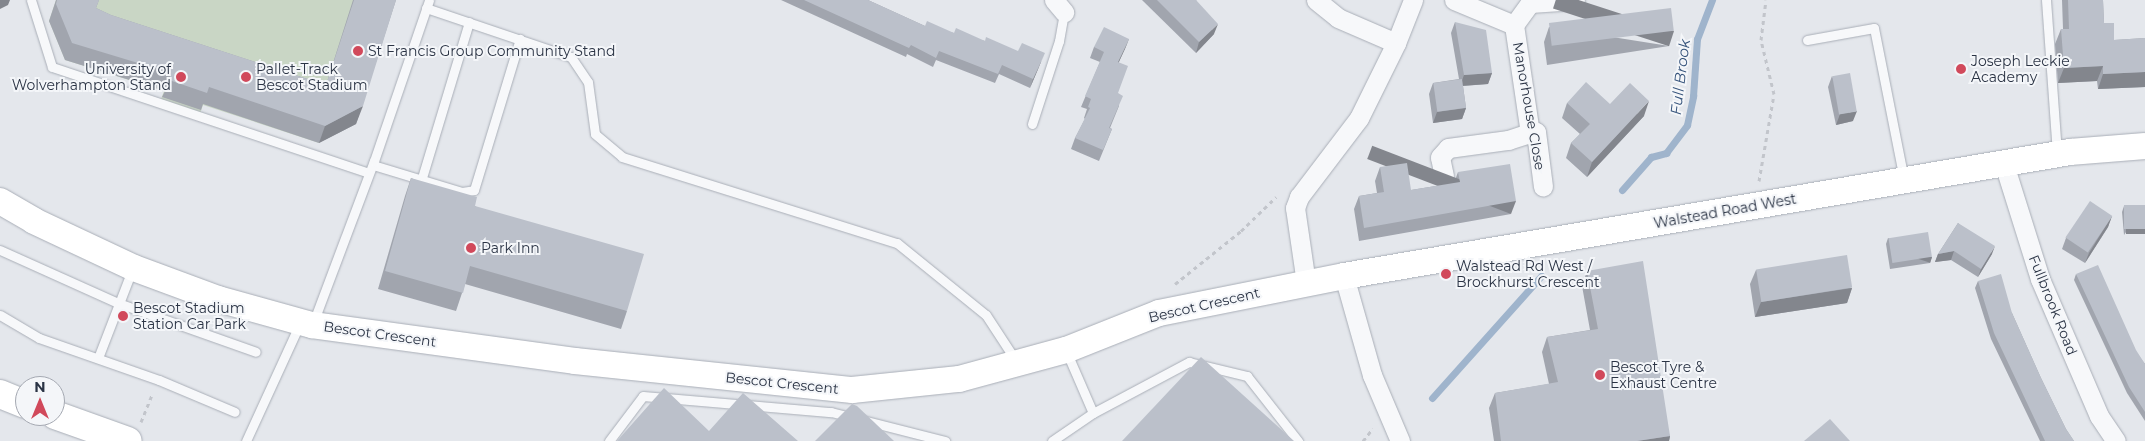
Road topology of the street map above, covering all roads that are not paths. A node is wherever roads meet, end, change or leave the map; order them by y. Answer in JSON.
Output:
{"nodes":[{"id":1,"x":31,"y":0,"type":"edge"},
{"id":2,"x":1316,"y":0,"type":"edge"},
{"id":3,"x":1413,"y":0,"type":"edge"},
{"id":4,"x":1454,"y":0,"type":"edge"},
{"id":5,"x":1575,"y":0,"type":"edge"},
{"id":6,"x":2046,"y":0,"type":"edge"},
{"id":7,"x":1531,"y":2,"type":"edge"},
{"id":8,"x":428,"y":4,"type":"edge"},
{"id":9,"x":1059,"y":6,"type":"edge"},
{"id":10,"x":469,"y":22,"type":"junction"},
{"id":11,"x":1514,"y":25,"type":"junction"},
{"id":12,"x":520,"y":39,"type":"junction"},
{"id":13,"x":1807,"y":40,"type":"dead end"},
{"id":14,"x":1396,"y":43,"type":"junction"},
{"id":15,"x":1032,"y":124,"type":"dead end"},
{"id":16,"x":1530,"y":133,"type":"junction"},
{"id":17,"x":2145,"y":146,"type":"edge"},
{"id":18,"x":2057,"y":155,"type":"junction"},
{"id":19,"x":2004,"y":164,"type":"junction"},
{"id":20,"x":370,"y":169,"type":"junction"},
{"id":21,"x":1444,"y":176,"type":"dead end"},
{"id":22,"x":421,"y":181,"type":"junction"},
{"id":23,"x":1904,"y":181,"type":"junction"},
{"id":24,"x":1543,"y":187,"type":"dead end"},
{"id":25,"x":0,"y":201,"type":"edge"},
{"id":26,"x":0,"y":250,"type":"edge"},
{"id":27,"x":134,"y":268,"type":"junction"},
{"id":28,"x":1344,"y":276,"type":"junction"},
{"id":29,"x":1306,"y":283,"type":"junction"},
{"id":30,"x":118,"y":303,"type":"junction"},
{"id":31,"x":0,"y":315,"type":"edge"},
{"id":32,"x":307,"y":324,"type":"junction"},
{"id":33,"x":1066,"y":350,"type":"junction"},
{"id":34,"x":256,"y":352,"type":"dead end"},
{"id":35,"x":98,"y":358,"type":"junction"},
{"id":36,"x":1018,"y":364,"type":"junction"},
{"id":37,"x":0,"y":394,"type":"edge"},
{"id":38,"x":15,"y":400,"type":"edge"},
{"id":39,"x":235,"y":412,"type":"dead end"},
{"id":40,"x":1093,"y":413,"type":"junction"},
{"id":41,"x":65,"y":416,"type":"edge"},
{"id":42,"x":134,"y":432,"type":"edge"},
{"id":43,"x":246,"y":441,"type":"edge"},
{"id":44,"x":609,"y":441,"type":"edge"},
{"id":45,"x":945,"y":441,"type":"edge"},
{"id":46,"x":1052,"y":441,"type":"edge"},
{"id":47,"x":1298,"y":441,"type":"edge"},
{"id":48,"x":1400,"y":441,"type":"edge"},
{"id":49,"x":2116,"y":441,"type":"edge"}],
"edges":[{"from":1,"to":20,"type":"lane"},
{"from":2,"to":14,"type":"street"},
{"from":3,"to":14,"type":"street"},
{"from":4,"to":11,"type":"street"},
{"from":5,"to":7,"type":"street"},
{"from":6,"to":18,"type":"lane"},
{"from":7,"to":11,"type":"street"},
{"from":8,"to":10,"type":"lane"},
{"from":8,"to":20,"type":"lane"},
{"from":9,"to":15,"type":"lane"},
{"from":10,"to":12,"type":"lane"},
{"from":10,"to":22,"type":"lane"},
{"from":11,"to":16,"type":"street","name":"Manorhouse Close"},
{"from":12,"to":22,"type":"lane"},
{"from":12,"to":36,"type":"lane"},
{"from":13,"to":23,"type":"lane"},
{"from":14,"to":29,"type":"street"},
{"from":16,"to":21,"type":"street"},
{"from":16,"to":24,"type":"street","name":"Manorhouse Close"},
{"from":17,"to":18,"type":"street","name":"Walstead Road West"},
{"from":18,"to":19,"type":"street","name":"Walstead Road West"},
{"from":19,"to":23,"type":"street","name":"Walstead Road West"},
{"from":19,"to":49,"type":"street","name":"Fullbrook Road"},
{"from":20,"to":22,"type":"lane"},
{"from":20,"to":32,"type":"lane"},
{"from":23,"to":28,"type":"street","name":"Walstead Road West"},
{"from":25,"to":27,"type":"street","name":"Bescot Crescent"},
{"from":26,"to":30,"type":"lane"},
{"from":27,"to":30,"type":"lane"},
{"from":27,"to":32,"type":"street","name":"Bescot Crescent"},
{"from":28,"to":29,"type":"street","name":"Walstead Road West"},
{"from":28,"to":48,"type":"street"},
{"from":29,"to":33,"type":"street","name":"Bescot Crescent"},
{"from":30,"to":34,"type":"lane"},
{"from":30,"to":35,"type":"lane"},
{"from":31,"to":35,"type":"lane"},
{"from":32,"to":36,"type":"street","name":"Bescot Crescent"},
{"from":32,"to":43,"type":"lane"},
{"from":33,"to":36,"type":"street","name":"Bescot Crescent"},
{"from":33,"to":40,"type":"lane"},
{"from":35,"to":39,"type":"lane"},
{"from":37,"to":38,"type":"highway"},
{"from":40,"to":46,"type":"lane"},
{"from":40,"to":47,"type":"lane"},
{"from":41,"to":42,"type":"highway"},
{"from":44,"to":45,"type":"lane"}]}
